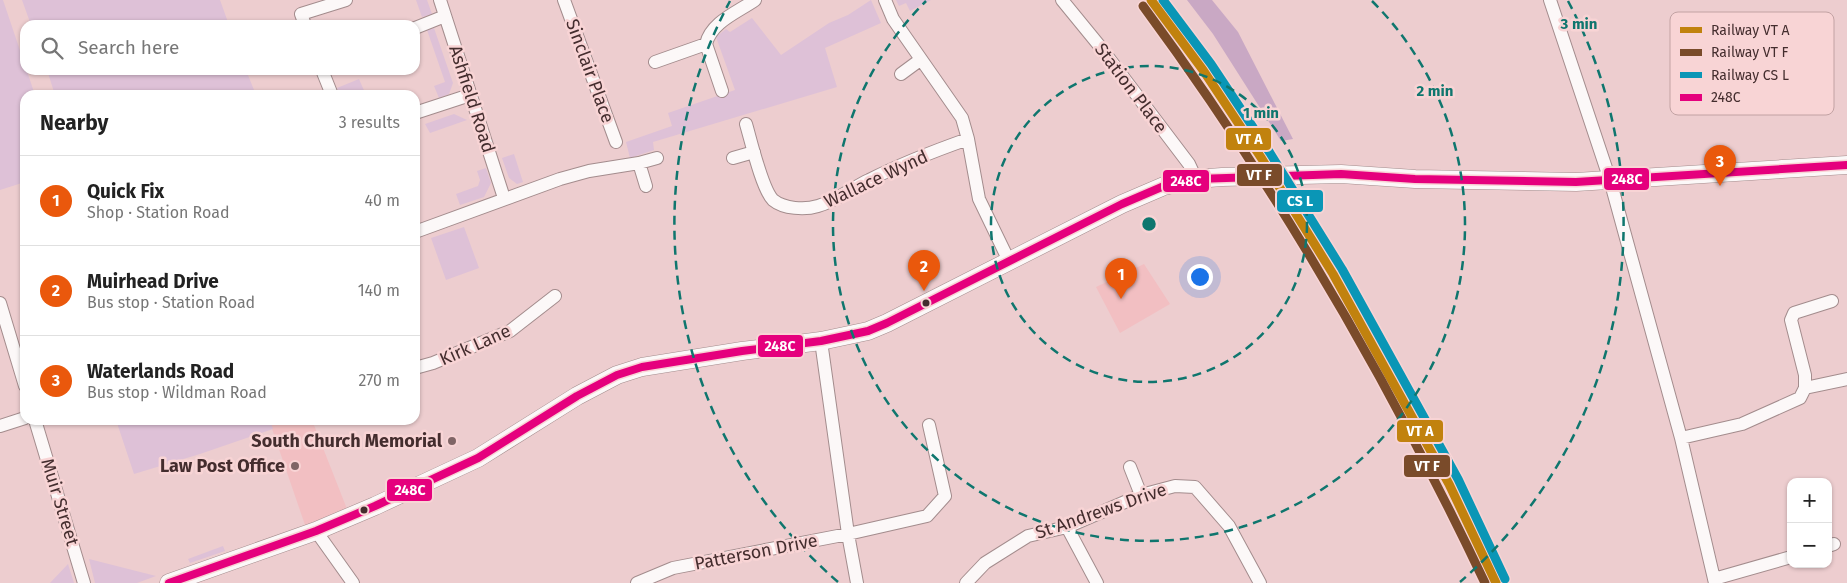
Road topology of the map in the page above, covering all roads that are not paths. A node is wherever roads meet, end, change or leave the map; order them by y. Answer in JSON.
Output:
{"nodes":[{"id":1,"x":346,"y":0,"type":"edge"},
{"id":2,"x":440,"y":0,"type":"edge"},
{"id":3,"x":564,"y":0,"type":"edge"},
{"id":4,"x":885,"y":0,"type":"edge"},
{"id":5,"x":1062,"y":0,"type":"edge"},
{"id":6,"x":1550,"y":0,"type":"edge"},
{"id":7,"x":749,"y":2,"type":"edge"},
{"id":8,"x":445,"y":16,"type":"junction"},
{"id":9,"x":303,"y":20,"type":"edge"},
{"id":10,"x":420,"y":26,"type":"edge"},
{"id":11,"x":706,"y":44,"type":"junction"},
{"id":12,"x":920,"y":60,"type":"junction"},
{"id":13,"x":655,"y":62,"type":"dead end"},
{"id":14,"x":901,"y":74,"type":"dead end"},
{"id":15,"x":324,"y":75,"type":"edge"},
{"id":16,"x":330,"y":90,"type":"edge"},
{"id":17,"x":722,"y":91,"type":"dead end"},
{"id":18,"x":470,"y":95,"type":"junction"},
{"id":19,"x":420,"y":111,"type":"edge"},
{"id":20,"x":746,"y":124,"type":"dead end"},
{"id":21,"x":968,"y":139,"type":"junction"},
{"id":22,"x":616,"y":142,"type":"dead end"},
{"id":23,"x":754,"y":152,"type":"junction"},
{"id":24,"x":657,"y":158,"type":"dead end"},
{"id":25,"x":733,"y":158,"type":"dead end"},
{"id":26,"x":639,"y":163,"type":"junction"},
{"id":27,"x":1847,"y":165,"type":"edge"},
{"id":28,"x":1196,"y":179,"type":"junction"},
{"id":29,"x":1610,"y":180,"type":"junction"},
{"id":30,"x":646,"y":186,"type":"dead end"},
{"id":31,"x":504,"y":198,"type":"junction"},
{"id":32,"x":420,"y":230,"type":"edge"},
{"id":33,"x":1009,"y":260,"type":"junction"},
{"id":34,"x":555,"y":296,"type":"dead end"},
{"id":35,"x":1832,"y":301,"type":"dead end"},
{"id":36,"x":0,"y":303,"type":"edge"},
{"id":37,"x":20,"y":341,"type":"edge"},
{"id":38,"x":821,"y":341,"type":"junction"},
{"id":39,"x":13,"y":344,"type":"junction"},
{"id":40,"x":420,"y":367,"type":"edge"},
{"id":41,"x":20,"y":368,"type":"edge"},
{"id":42,"x":1847,"y":379,"type":"edge"},
{"id":43,"x":1805,"y":388,"type":"junction"},
{"id":44,"x":20,"y":420,"type":"edge"},
{"id":45,"x":37,"y":425,"type":"edge"},
{"id":46,"x":929,"y":425,"type":"dead end"},
{"id":47,"x":0,"y":426,"type":"edge"},
{"id":48,"x":1681,"y":438,"type":"junction"},
{"id":49,"x":1130,"y":467,"type":"dead end"},
{"id":50,"x":1141,"y":495,"type":"junction"},
{"id":51,"x":1067,"y":527,"type":"junction"},
{"id":52,"x":316,"y":531,"type":"junction"},
{"id":53,"x":848,"y":534,"type":"junction"},
{"id":54,"x":1787,"y":558,"type":"edge"},
{"id":55,"x":1714,"y":581,"type":"edge"},
{"id":56,"x":84,"y":583,"type":"edge"},
{"id":57,"x":170,"y":583,"type":"edge"},
{"id":58,"x":354,"y":583,"type":"edge"},
{"id":59,"x":636,"y":583,"type":"edge"},
{"id":60,"x":857,"y":583,"type":"edge"},
{"id":61,"x":966,"y":583,"type":"edge"},
{"id":62,"x":1097,"y":583,"type":"edge"},
{"id":63,"x":1260,"y":583,"type":"edge"}],
"edges":[{"from":1,"to":9,"type":"street"},
{"from":2,"to":8,"type":"street","name":"Ashfield Road"},
{"from":3,"to":22,"type":"street","name":"Sinclair Place"},
{"from":4,"to":12,"type":"street"},
{"from":5,"to":28,"type":"street","name":"Station Place"},
{"from":6,"to":29,"type":"street"},
{"from":7,"to":11,"type":"street"},
{"from":8,"to":10,"type":"street"},
{"from":8,"to":18,"type":"street","name":"Ashfield Road"},
{"from":11,"to":13,"type":"street"},
{"from":11,"to":17,"type":"street"},
{"from":12,"to":14,"type":"street"},
{"from":12,"to":21,"type":"street"},
{"from":15,"to":16,"type":"street"},
{"from":18,"to":19,"type":"street"},
{"from":18,"to":31,"type":"street","name":"Ashfield Road"},
{"from":20,"to":23,"type":"street","name":"Wallace Wynd"},
{"from":21,"to":23,"type":"street","name":"Wallace Wynd"},
{"from":21,"to":33,"type":"street"},
{"from":23,"to":25,"type":"street"},
{"from":24,"to":26,"type":"street"},
{"from":26,"to":30,"type":"street"},
{"from":26,"to":31,"type":"street"},
{"from":27,"to":29,"type":"main road"},
{"from":28,"to":29,"type":"main road"},
{"from":28,"to":33,"type":"main road"},
{"from":29,"to":48,"type":"street"},
{"from":31,"to":32,"type":"street"},
{"from":33,"to":38,"type":"main road"},
{"from":34,"to":40,"type":"street","name":"Kirk Lane"},
{"from":35,"to":43,"type":"street"},
{"from":36,"to":39,"type":"street"},
{"from":37,"to":39,"type":"street"},
{"from":38,"to":52,"type":"main road"},
{"from":38,"to":53,"type":"street"},
{"from":39,"to":41,"type":"street"},
{"from":42,"to":43,"type":"street"},
{"from":43,"to":48,"type":"street"},
{"from":44,"to":47,"type":"street"},
{"from":45,"to":56,"type":"street","name":"Muir Street"},
{"from":46,"to":53,"type":"street","name":"Patterson Drive"},
{"from":48,"to":55,"type":"street"},
{"from":49,"to":50,"type":"street"},
{"from":50,"to":51,"type":"street","name":"St Andrews Drive"},
{"from":50,"to":63,"type":"street","name":"St Andrews Drive"},
{"from":51,"to":61,"type":"street","name":"St Andrews Drive"},
{"from":51,"to":62,"type":"street"},
{"from":52,"to":57,"type":"main road"},
{"from":52,"to":58,"type":"street"},
{"from":53,"to":59,"type":"street","name":"Patterson Drive"},
{"from":53,"to":60,"type":"street"},
{"from":54,"to":55,"type":"street"}]}
